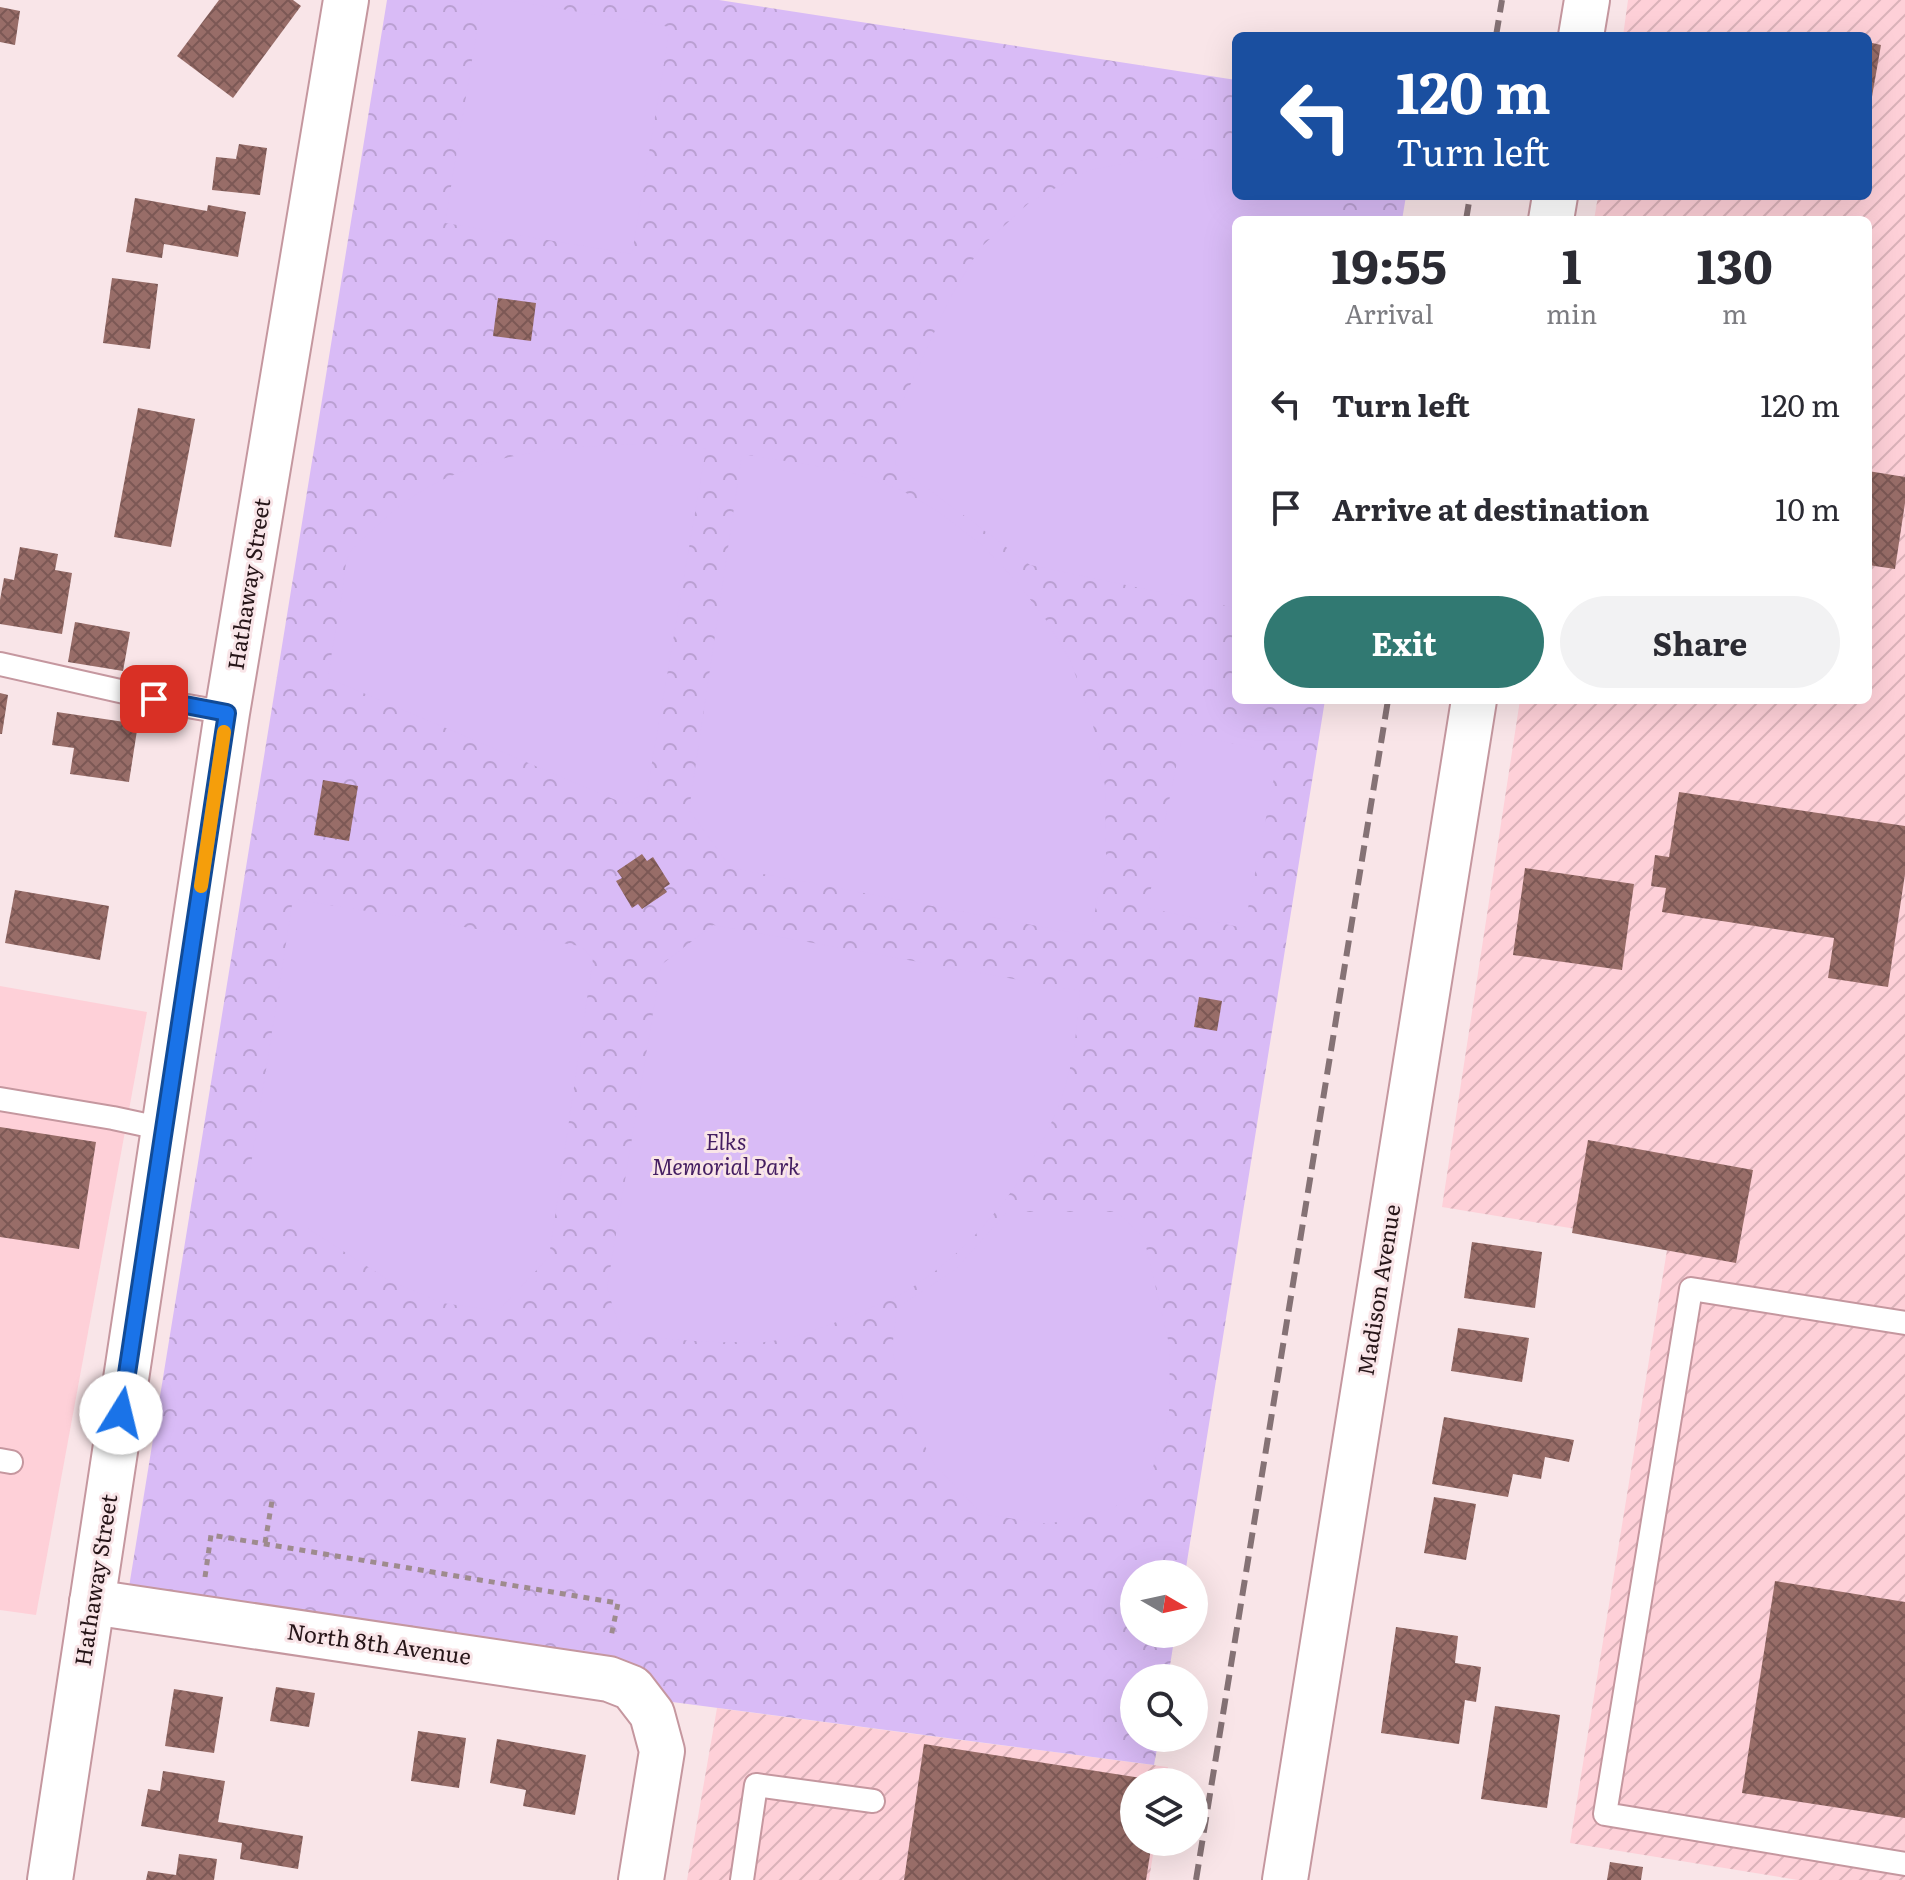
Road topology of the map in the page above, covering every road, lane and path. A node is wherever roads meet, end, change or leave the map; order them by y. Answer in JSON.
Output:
{"nodes":[{"id":1,"x":346,"y":0,"type":"edge"},
{"id":2,"x":1587,"y":0,"type":"edge"},
{"id":3,"x":1582,"y":32,"type":"edge"},
{"id":4,"x":0,"y":664,"type":"edge"},
{"id":5,"x":1473,"y":704,"type":"edge"},
{"id":6,"x":227,"y":713,"type":"junction"},
{"id":7,"x":0,"y":1099,"type":"edge"},
{"id":8,"x":164,"y":1129,"type":"junction"},
{"id":9,"x":1905,"y":1323,"type":"edge"},
{"id":10,"x":272,"y":1501,"type":"dead end"},
{"id":11,"x":265,"y":1544,"type":"junction"},
{"id":12,"x":92,"y":1602,"type":"junction"},
{"id":13,"x":200,"y":1618,"type":"junction"},
{"id":14,"x":602,"y":1677,"type":"junction"},
{"id":15,"x":873,"y":1801,"type":"dead end"},
{"id":16,"x":1905,"y":1864,"type":"edge"},
{"id":17,"x":50,"y":1880,"type":"edge"},
{"id":18,"x":641,"y":1880,"type":"edge"},
{"id":19,"x":742,"y":1880,"type":"edge"},
{"id":20,"x":1285,"y":1880,"type":"edge"}],
"edges":[{"from":1,"to":6,"type":"street","name":"Hathaway Street"},
{"from":2,"to":3,"type":"street"},
{"from":4,"to":6,"type":"lane"},
{"from":5,"to":20,"type":"street","name":"Madison Avenue"},
{"from":6,"to":8,"type":"street","name":"Hathaway Street"},
{"from":7,"to":8,"type":"lane"},
{"from":8,"to":12,"type":"street","name":"Hathaway Street"},
{"from":9,"to":16,"type":"lane"},
{"from":10,"to":11,"type":"path"},
{"from":11,"to":13,"type":"path"},
{"from":11,"to":14,"type":"path"},
{"from":12,"to":13,"type":"street","name":"North 8th Avenue"},
{"from":12,"to":17,"type":"street","name":"Hathaway Street"},
{"from":13,"to":14,"type":"street","name":"North 8th Avenue"},
{"from":14,"to":18,"type":"street","name":"North 8th Avenue"},
{"from":15,"to":19,"type":"lane"}]}
